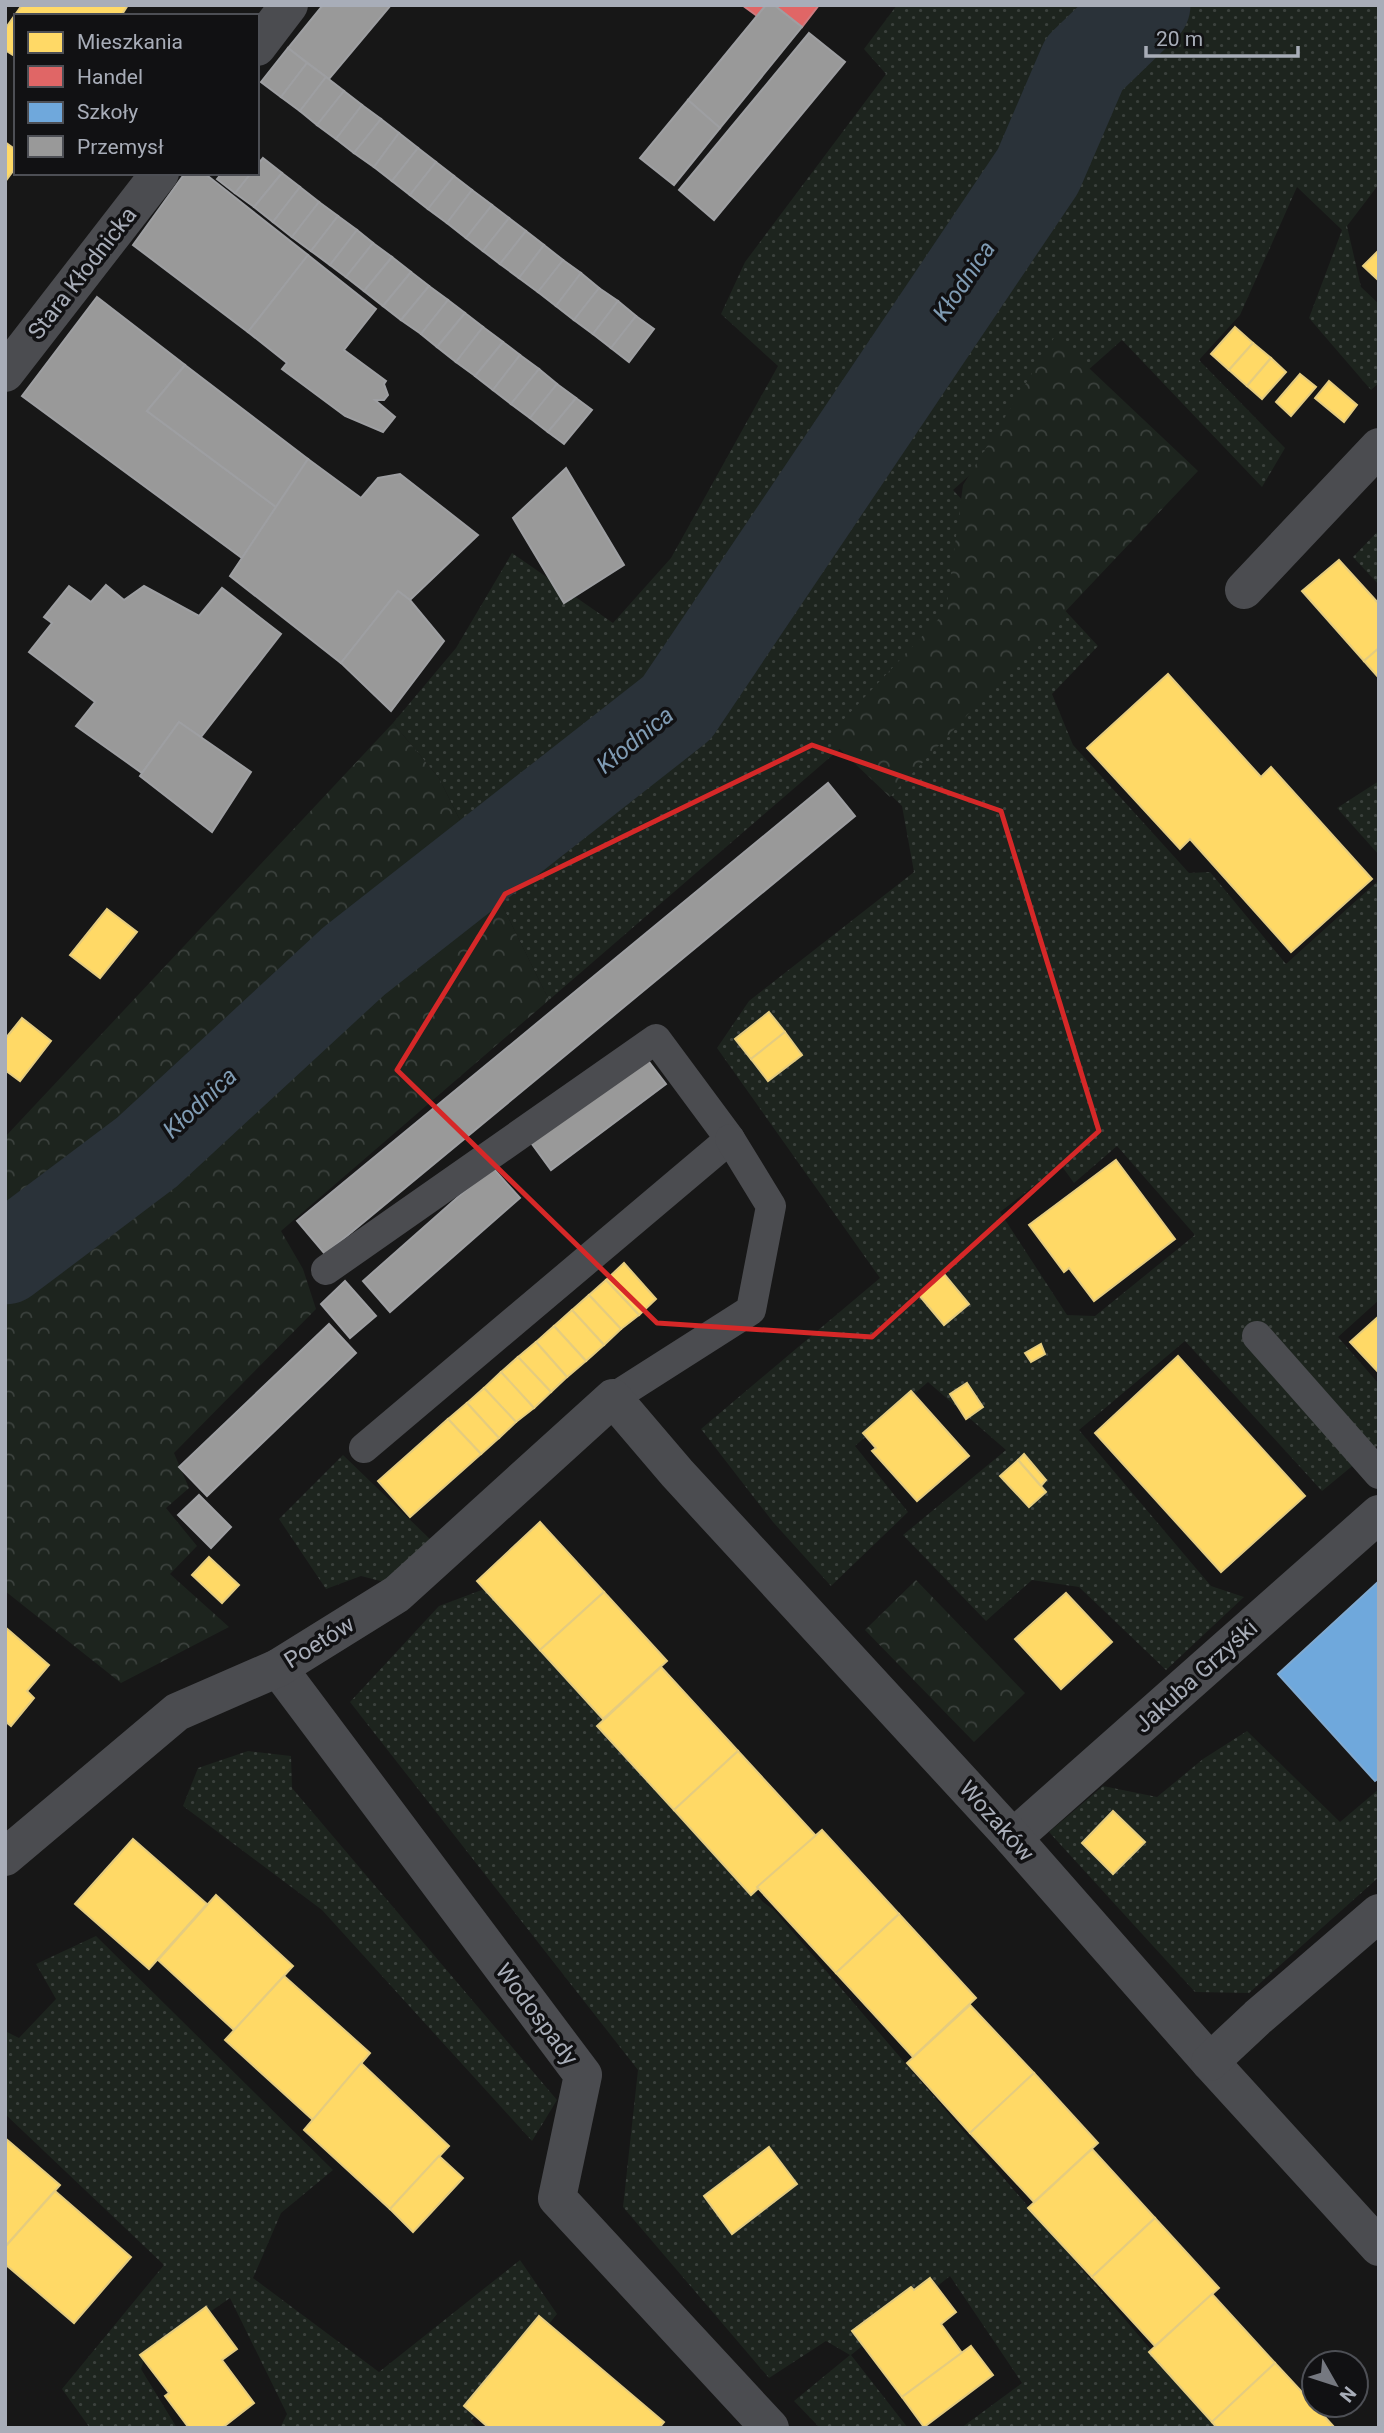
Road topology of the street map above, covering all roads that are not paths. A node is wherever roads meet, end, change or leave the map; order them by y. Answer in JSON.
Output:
{"nodes":[{"id":1,"x":289,"y":5,"type":"edge"},
{"id":2,"x":259,"y":44,"type":"edge"},
{"id":3,"x":158,"y":175,"type":"edge"},
{"id":4,"x":5,"y":373,"type":"edge"},
{"id":5,"x":1379,"y":447,"type":"edge"},
{"id":6,"x":1244,"y":590,"type":"dead end"},
{"id":7,"x":730,"y":1139,"type":"junction"},
{"id":8,"x":326,"y":1270,"type":"dead end"},
{"id":9,"x":1257,"y":1336,"type":"dead end"},
{"id":10,"x":612,"y":1398,"type":"junction"},
{"id":11,"x":364,"y":1448,"type":"dead end"},
{"id":12,"x":1379,"y":1474,"type":"edge"},
{"id":13,"x":1379,"y":1514,"type":"edge"},
{"id":14,"x":278,"y":1668,"type":"junction"},
{"id":15,"x":1013,"y":1838,"type":"junction"},
{"id":16,"x":5,"y":1857,"type":"edge"},
{"id":17,"x":1379,"y":1913,"type":"edge"},
{"id":18,"x":1210,"y":2063,"type":"junction"},
{"id":19,"x":1379,"y":2247,"type":"edge"},
{"id":20,"x":770,"y":2428,"type":"edge"}],
"edges":[{"from":1,"to":2,"type":"street"},
{"from":3,"to":4,"type":"street","name":"Stara Kłodnicka"},
{"from":5,"to":6,"type":"street"},
{"from":7,"to":8,"type":"lane"},
{"from":7,"to":10,"type":"lane"},
{"from":7,"to":11,"type":"lane"},
{"from":9,"to":12,"type":"lane"},
{"from":10,"to":14,"type":"street","name":"Poetów"},
{"from":10,"to":15,"type":"street","name":"Wozaków"},
{"from":13,"to":15,"type":"street","name":"Jakuba Grzyśki"},
{"from":14,"to":16,"type":"street","name":"Poetów"},
{"from":14,"to":20,"type":"street","name":"Wodospady"},
{"from":15,"to":18,"type":"street","name":"Wozaków"},
{"from":17,"to":18,"type":"street"},
{"from":18,"to":19,"type":"street","name":"Wozaków"}]}
